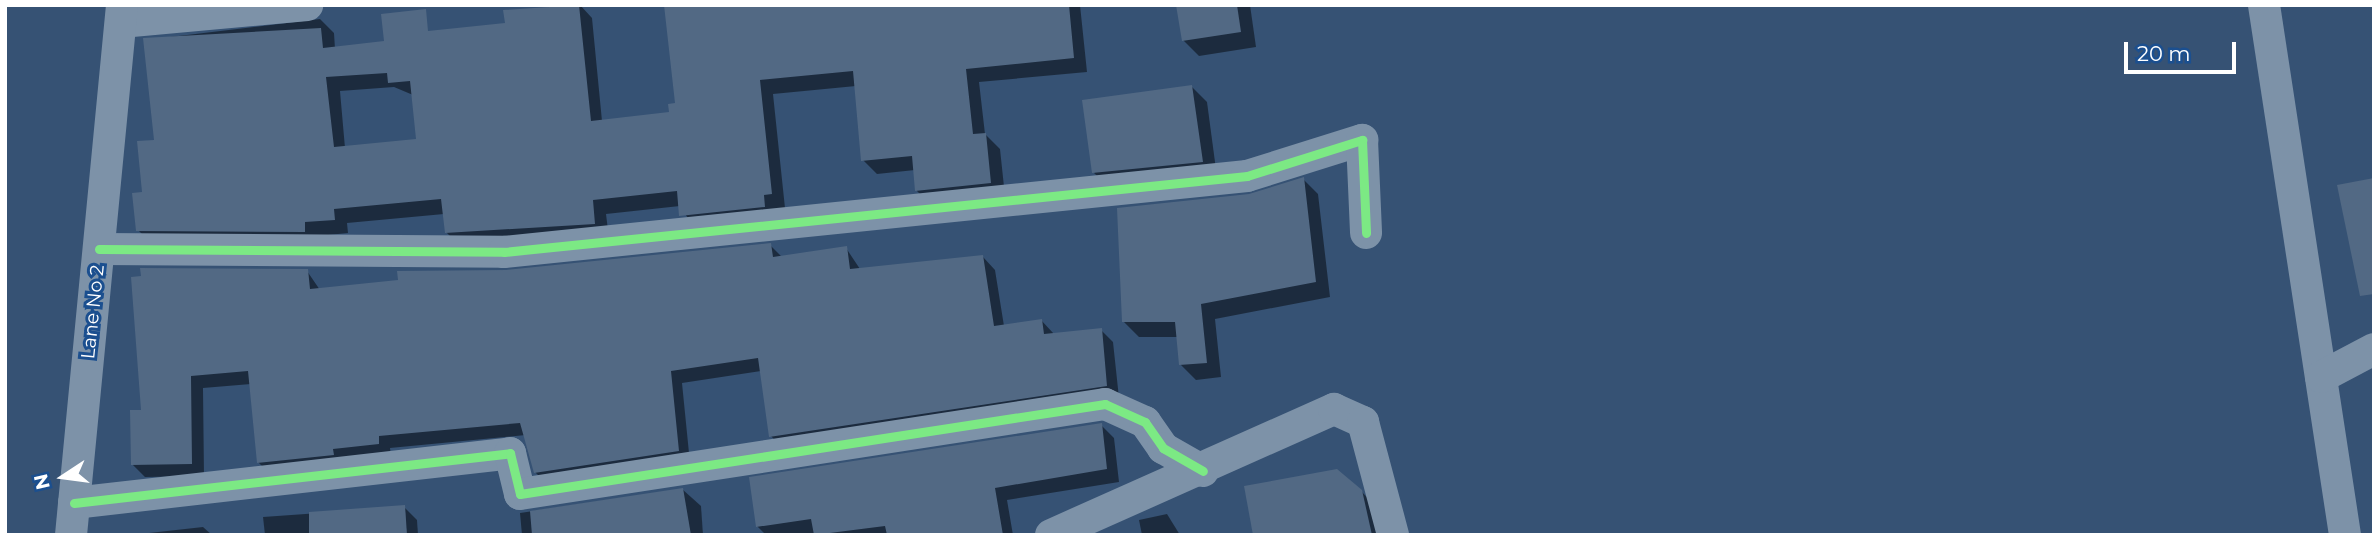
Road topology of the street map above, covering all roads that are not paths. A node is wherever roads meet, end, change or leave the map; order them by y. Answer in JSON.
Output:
{"nodes":[{"id":1,"x":307,"y":5,"type":"edge"},
{"id":2,"x":2264,"y":5,"type":"edge"},
{"id":3,"x":121,"y":14,"type":"edge"},
{"id":4,"x":1366,"y":233,"type":"dead end"},
{"id":5,"x":99,"y":249,"type":"junction"},
{"id":6,"x":2374,"y":349,"type":"edge"},
{"id":7,"x":2320,"y":377,"type":"junction"},
{"id":8,"x":1203,"y":471,"type":"junction"},
{"id":9,"x":74,"y":503,"type":"junction"},
{"id":10,"x":71,"y":535,"type":"edge"},
{"id":11,"x":1051,"y":535,"type":"edge"},
{"id":12,"x":1393,"y":535,"type":"edge"},
{"id":13,"x":2345,"y":535,"type":"edge"}],
"edges":[{"from":1,"to":3,"type":"street"},
{"from":2,"to":7,"type":"street"},
{"from":3,"to":5,"type":"street","name":"Lane No 2"},
{"from":4,"to":5,"type":"street"},
{"from":5,"to":9,"type":"street","name":"Lane No 2"},
{"from":6,"to":7,"type":"street"},
{"from":7,"to":13,"type":"street"},
{"from":8,"to":9,"type":"street"},
{"from":8,"to":11,"type":"street"},
{"from":8,"to":12,"type":"street"},
{"from":9,"to":10,"type":"street","name":"Lane No 2"}]}
